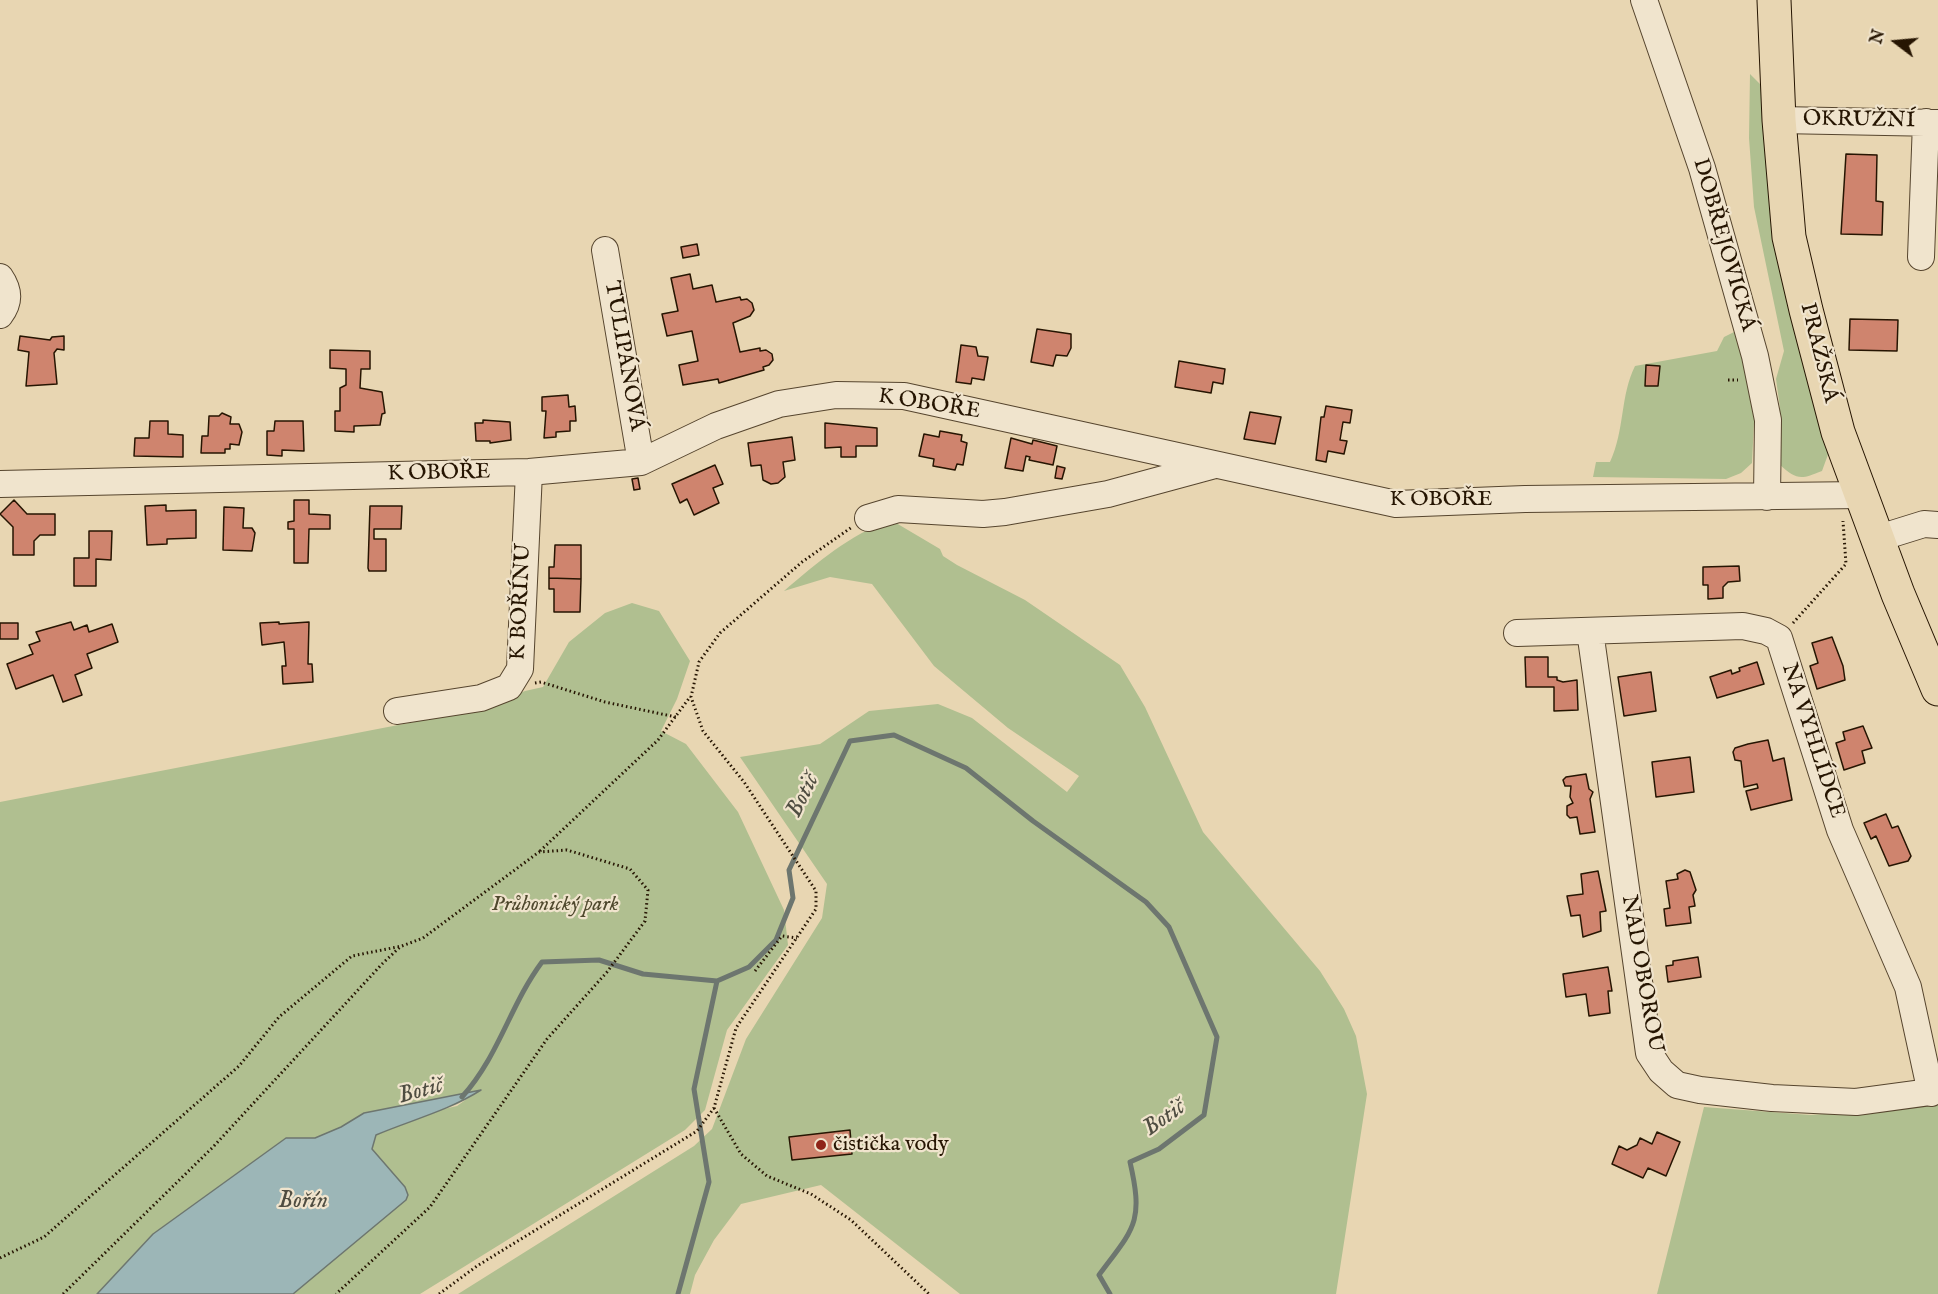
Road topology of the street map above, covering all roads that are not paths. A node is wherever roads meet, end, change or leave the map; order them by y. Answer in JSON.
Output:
{"nodes":[{"id":1,"x":1644,"y":0,"type":"edge"},
{"id":2,"x":1774,"y":0,"type":"edge"},
{"id":3,"x":1779,"y":120,"type":"junction"},
{"id":4,"x":1932,"y":123,"type":"edge"},
{"id":5,"x":605,"y":250,"type":"dead end"},
{"id":6,"x":1921,"y":257,"type":"dead end"},
{"id":7,"x":0,"y":277,"type":"edge"},
{"id":8,"x":0,"y":315,"type":"edge"},
{"id":9,"x":641,"y":462,"type":"junction"},
{"id":10,"x":1220,"y":464,"type":"junction"},
{"id":11,"x":529,"y":472,"type":"junction"},
{"id":12,"x":0,"y":484,"type":"edge"},
{"id":13,"x":1767,"y":497,"type":"junction"},
{"id":14,"x":1852,"y":506,"type":"junction"},
{"id":15,"x":868,"y":518,"type":"road end"},
{"id":16,"x":1938,"y":525,"type":"edge"},
{"id":17,"x":1879,"y":538,"type":"junction"},
{"id":18,"x":1590,"y":631,"type":"junction"},
{"id":19,"x":1516,"y":633,"type":"dead end"},
{"id":20,"x":1938,"y":689,"type":"edge"},
{"id":21,"x":397,"y":711,"type":"dead end"},
{"id":22,"x":1934,"y":1092,"type":"edge"}],
"edges":[{"from":1,"to":13,"type":"street","name":"DOBŘEJOVICKÁ"},
{"from":2,"to":3,"type":"main road","name":"PRAŽSKÁ"},
{"from":3,"to":4,"type":"street","name":"OKRUŽNÍ"},
{"from":3,"to":14,"type":"main road","name":"PRAŽSKÁ"},
{"from":4,"to":6,"type":"street"},
{"from":5,"to":9,"type":"street","name":"TULIPÁNOVÁ"},
{"from":7,"to":8,"type":"street"},
{"from":9,"to":10,"type":"street","name":"K OBOŘE"},
{"from":9,"to":11,"type":"street","name":"K OBOŘE"},
{"from":10,"to":13,"type":"street","name":"K OBOŘE"},
{"from":10,"to":15,"type":"street"},
{"from":11,"to":12,"type":"street","name":"K OBOŘE"},
{"from":11,"to":21,"type":"street","name":"K BOŘÍNU"},
{"from":13,"to":14,"type":"street","name":"K OBOŘE"},
{"from":14,"to":17,"type":"main road","name":"PRAŽSKÁ"},
{"from":16,"to":17,"type":"street"},
{"from":17,"to":20,"type":"main road","name":"PRAŽSKÁ"},
{"from":18,"to":19,"type":"street","name":"NA VYHLÍDCE"},
{"from":18,"to":22,"type":"street","name":"NA VYHLÍDCE"},
{"from":18,"to":22,"type":"street","name":"NAD OBOROU"}]}
